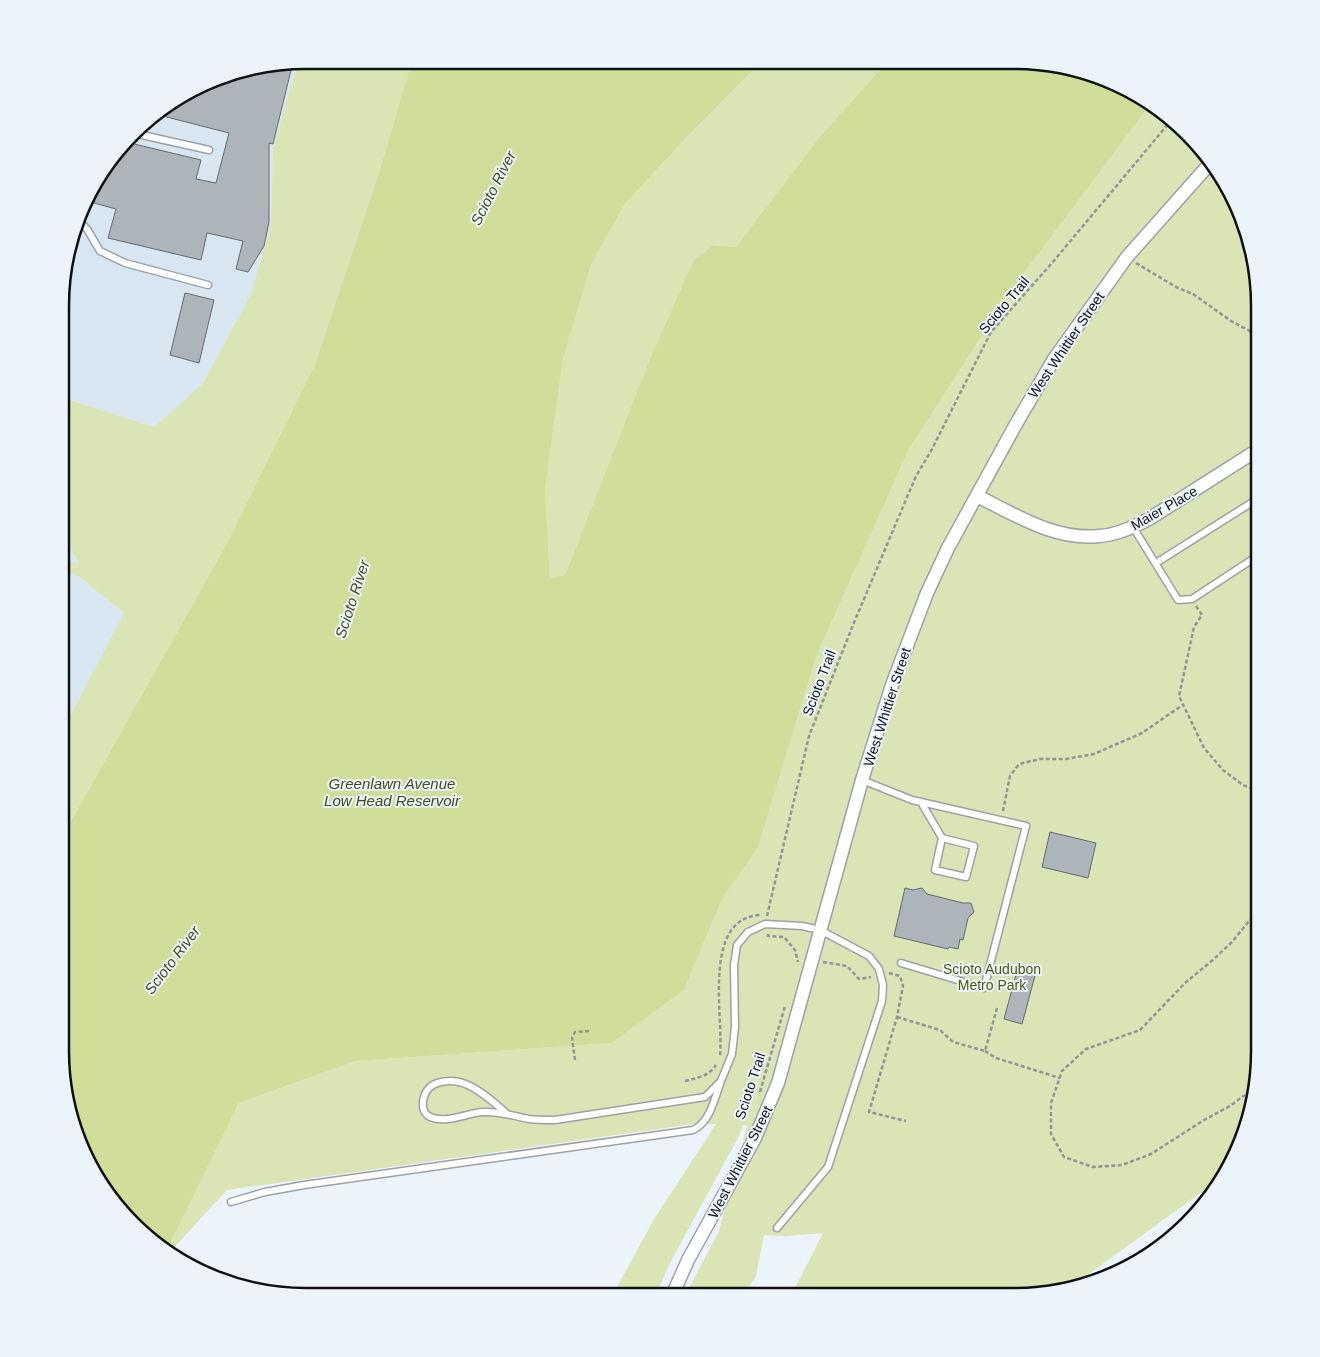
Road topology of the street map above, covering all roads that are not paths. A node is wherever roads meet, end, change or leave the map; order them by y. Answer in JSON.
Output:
{"nodes":[{"id":1,"x":141,"y":135,"type":"edge"},
{"id":2,"x":209,"y":150,"type":"dead end"},
{"id":3,"x":1206,"y":167,"type":"edge"},
{"id":4,"x":83,"y":224,"type":"edge"},
{"id":5,"x":208,"y":285,"type":"dead end"},
{"id":6,"x":1251,"y":455,"type":"edge"},
{"id":7,"x":977,"y":496,"type":"junction"},
{"id":8,"x":1251,"y":504,"type":"edge"},
{"id":9,"x":1133,"y":527,"type":"junction"},
{"id":10,"x":1251,"y":561,"type":"edge"},
{"id":11,"x":1156,"y":563,"type":"junction"},
{"id":12,"x":862,"y":780,"type":"junction"},
{"id":13,"x":921,"y":802,"type":"junction"},
{"id":14,"x":942,"y":838,"type":"junction"},
{"id":15,"x":820,"y":930,"type":"junction"},
{"id":16,"x":901,"y":963,"type":"dead end"},
{"id":17,"x":721,"y":1081,"type":"junction"},
{"id":18,"x":507,"y":1114,"type":"junction"},
{"id":19,"x":231,"y":1202,"type":"dead end"},
{"id":20,"x":777,"y":1228,"type":"dead end"},
{"id":21,"x":676,"y":1288,"type":"edge"}],
"edges":[{"from":1,"to":2,"type":"lane"},
{"from":3,"to":7,"type":"street","name":"West Whittier Street"},
{"from":4,"to":5,"type":"lane"},
{"from":6,"to":9,"type":"street","name":"Maier Place"},
{"from":7,"to":9,"type":"street","name":"Maier Place"},
{"from":7,"to":12,"type":"street","name":"West Whittier Street"},
{"from":8,"to":11,"type":"lane"},
{"from":9,"to":11,"type":"lane"},
{"from":10,"to":11,"type":"lane"},
{"from":12,"to":13,"type":"lane"},
{"from":12,"to":15,"type":"street","name":"West Whittier Street"},
{"from":13,"to":14,"type":"lane"},
{"from":13,"to":16,"type":"lane"},
{"from":14,"to":14,"type":"lane"},
{"from":15,"to":17,"type":"lane"},
{"from":15,"to":20,"type":"lane"},
{"from":15,"to":21,"type":"street","name":"West Whittier Street"},
{"from":17,"to":18,"type":"lane"},
{"from":17,"to":19,"type":"lane"},
{"from":18,"to":18,"type":"lane"}]}
